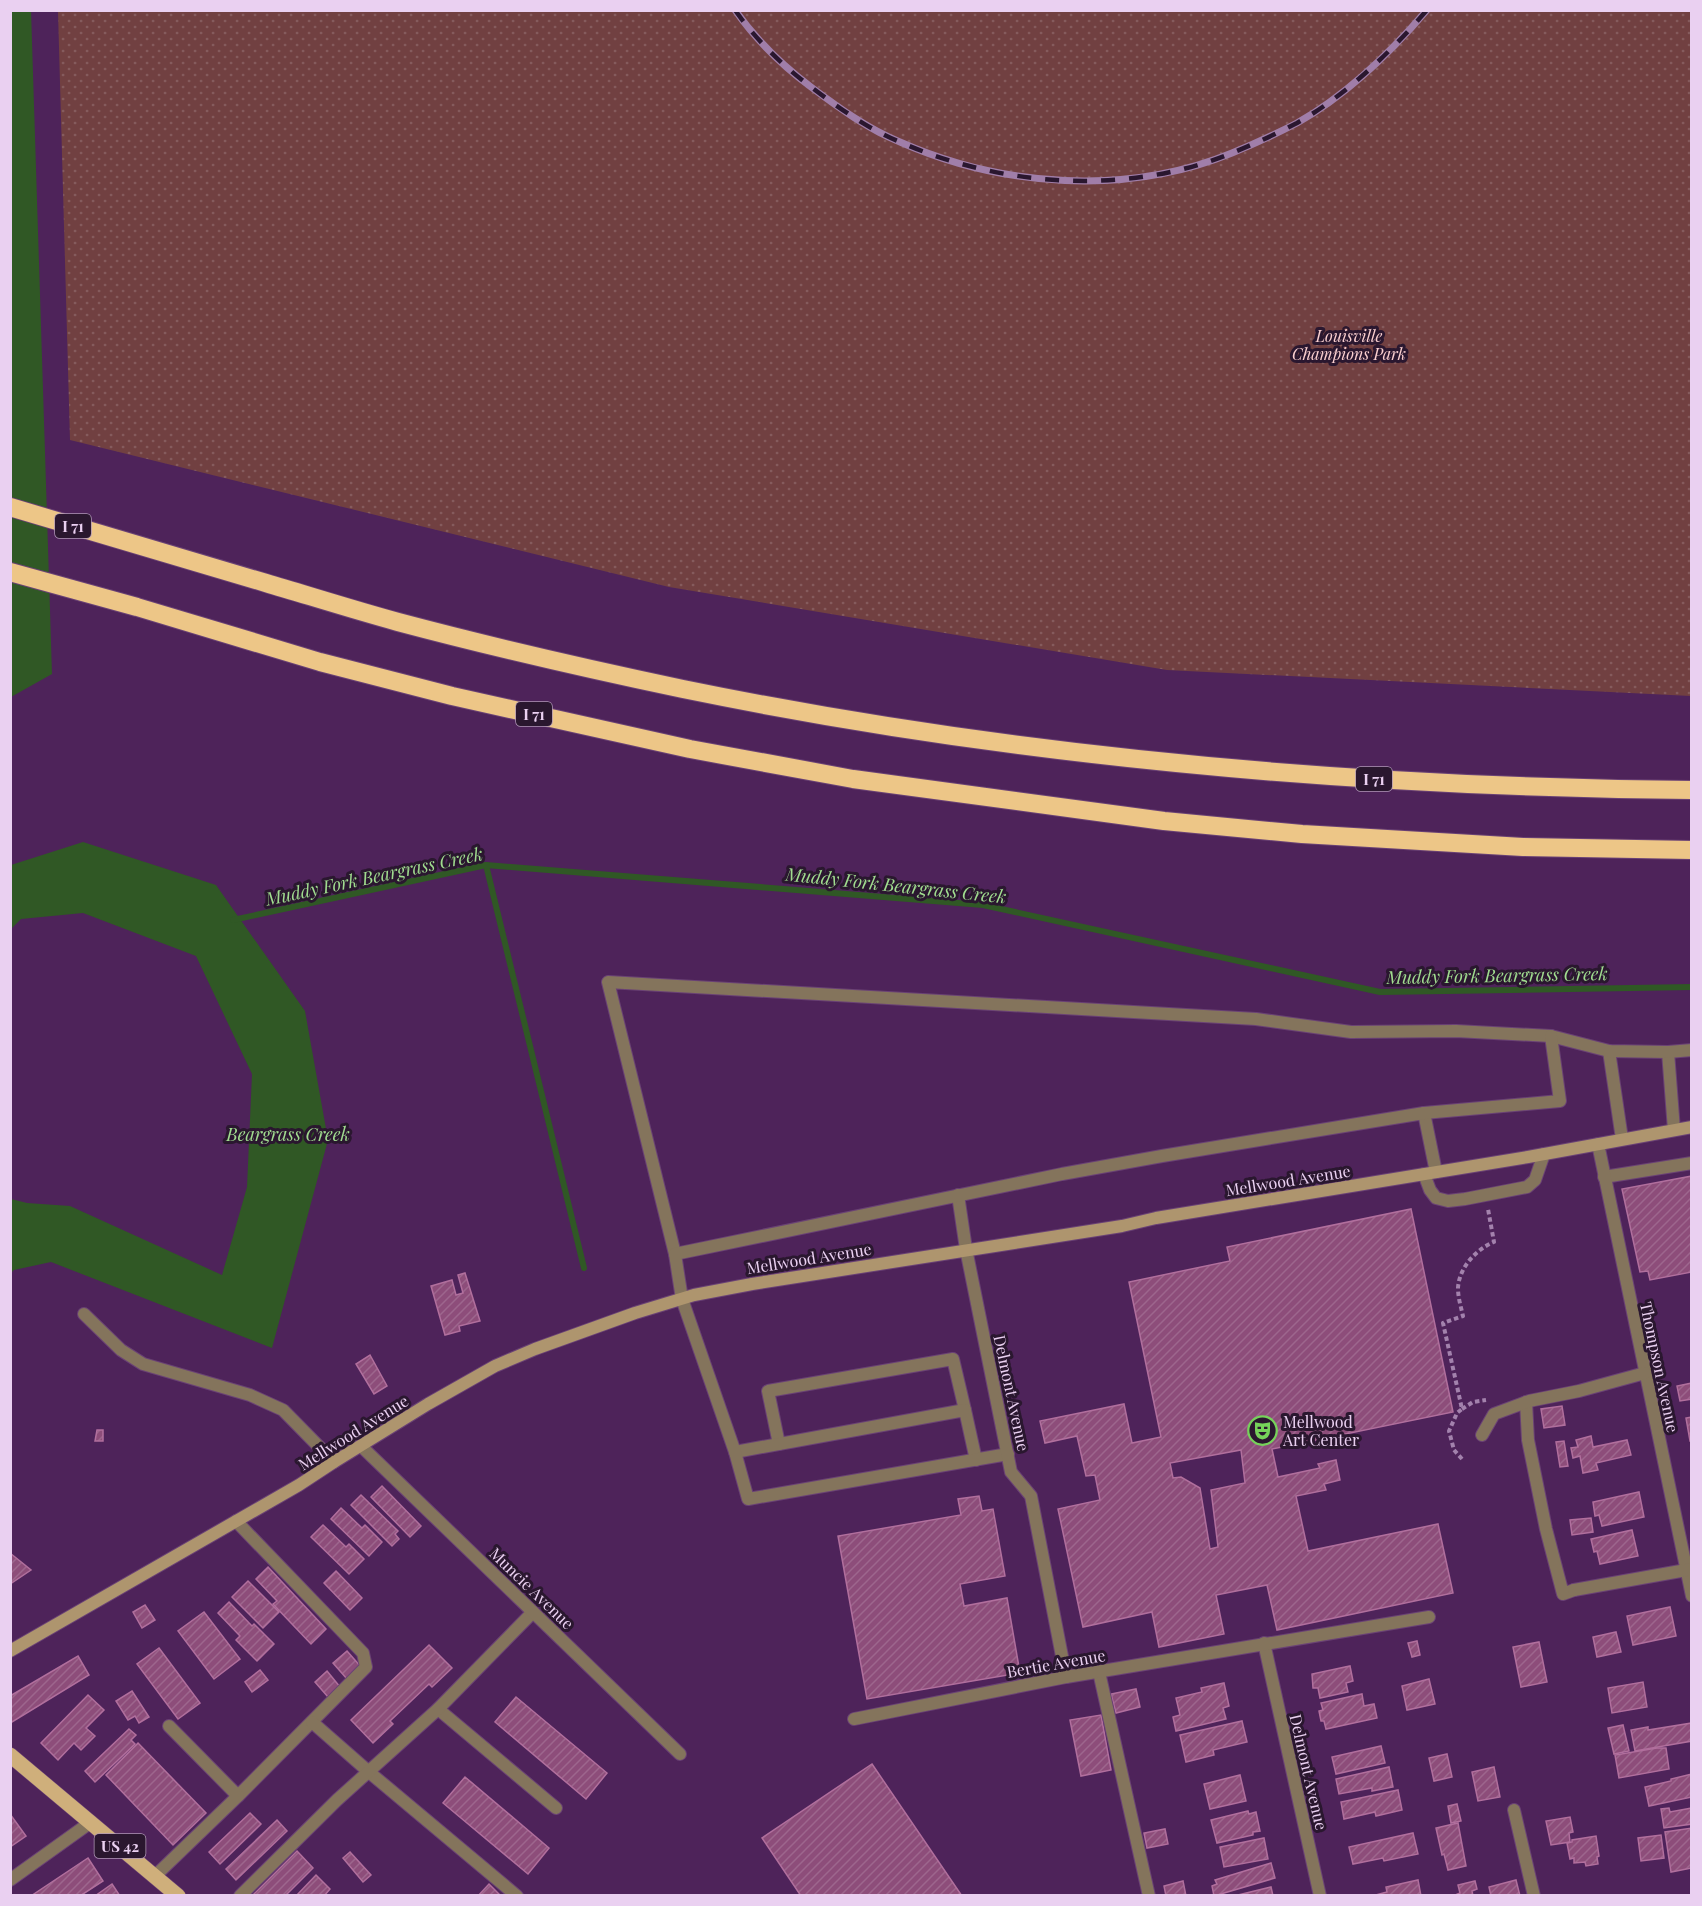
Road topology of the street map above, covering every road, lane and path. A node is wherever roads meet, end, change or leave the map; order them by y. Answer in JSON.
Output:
{"nodes":[{"id":1,"x":10,"y":507,"type":"edge"},
{"id":2,"x":10,"y":572,"type":"edge"},
{"id":3,"x":1692,"y":790,"type":"edge"},
{"id":4,"x":1692,"y":850,"type":"edge"},
{"id":5,"x":1551,"y":1036,"type":"junction"},
{"id":6,"x":1692,"y":1050,"type":"edge"},
{"id":7,"x":1609,"y":1051,"type":"junction"},
{"id":8,"x":1668,"y":1052,"type":"junction"},
{"id":9,"x":1424,"y":1113,"type":"junction"},
{"id":10,"x":1692,"y":1127,"type":"edge"},
{"id":11,"x":1674,"y":1130,"type":"junction"},
{"id":12,"x":1622,"y":1139,"type":"junction"},
{"id":13,"x":1598,"y":1144,"type":"junction"},
{"id":14,"x":1545,"y":1154,"type":"junction"},
{"id":15,"x":1692,"y":1163,"type":"edge"},
{"id":16,"x":1430,"y":1173,"type":"junction"},
{"id":17,"x":1604,"y":1177,"type":"junction"},
{"id":18,"x":958,"y":1195,"type":"junction"},
{"id":19,"x":1488,"y":1208,"type":"dead end"},
{"id":20,"x":966,"y":1249,"type":"junction"},
{"id":21,"x":675,"y":1254,"type":"junction"},
{"id":22,"x":682,"y":1299,"type":"junction"},
{"id":23,"x":84,"y":1314,"type":"dead end"},
{"id":24,"x":1645,"y":1373,"type":"junction"},
{"id":25,"x":1526,"y":1402,"type":"junction"},
{"id":26,"x":965,"y":1410,"type":"junction"},
{"id":27,"x":1482,"y":1435,"type":"dead end"},
{"id":28,"x":779,"y":1444,"type":"junction"},
{"id":29,"x":361,"y":1446,"type":"junction"},
{"id":30,"x":735,"y":1452,"type":"junction"},
{"id":31,"x":1008,"y":1454,"type":"junction"},
{"id":32,"x":1462,"y":1459,"type":"dead end"},
{"id":33,"x":976,"y":1460,"type":"junction"},
{"id":34,"x":334,"y":1462,"type":"junction"},
{"id":35,"x":236,"y":1521,"type":"junction"},
{"id":36,"x":1689,"y":1569,"type":"edge"},
{"id":37,"x":1692,"y":1596,"type":"edge"},
{"id":38,"x":533,"y":1612,"type":"junction"},
{"id":39,"x":1429,"y":1617,"type":"dead end"},
{"id":40,"x":1264,"y":1644,"type":"junction"},
{"id":41,"x":10,"y":1651,"type":"edge"},
{"id":42,"x":1099,"y":1672,"type":"junction"},
{"id":43,"x":1066,"y":1677,"type":"junction"},
{"id":44,"x":438,"y":1709,"type":"junction"},
{"id":45,"x":855,"y":1719,"type":"dead end"},
{"id":46,"x":312,"y":1722,"type":"junction"},
{"id":47,"x":169,"y":1726,"type":"dead end"},
{"id":48,"x":10,"y":1755,"type":"edge"},
{"id":49,"x":680,"y":1755,"type":"dead end"},
{"id":50,"x":369,"y":1772,"type":"junction"},
{"id":51,"x":238,"y":1796,"type":"junction"},
{"id":52,"x":556,"y":1808,"type":"dead end"},
{"id":53,"x":1514,"y":1810,"type":"dead end"},
{"id":54,"x":91,"y":1822,"type":"junction"},
{"id":55,"x":155,"y":1876,"type":"junction"},
{"id":56,"x":10,"y":1880,"type":"edge"},
{"id":57,"x":178,"y":1896,"type":"edge"},
{"id":58,"x":240,"y":1896,"type":"edge"},
{"id":59,"x":517,"y":1896,"type":"edge"},
{"id":60,"x":1149,"y":1896,"type":"edge"},
{"id":61,"x":1320,"y":1896,"type":"edge"},
{"id":62,"x":1534,"y":1896,"type":"edge"}],
"edges":[{"from":1,"to":3,"type":"highway","number":"I 71"},
{"from":2,"to":4,"type":"highway","number":"I 71"},
{"from":5,"to":7,"type":"street"},
{"from":5,"to":9,"type":"street"},
{"from":5,"to":21,"type":"street"},
{"from":6,"to":8,"type":"street"},
{"from":7,"to":8,"type":"street"},
{"from":7,"to":12,"type":"street"},
{"from":8,"to":11,"type":"street"},
{"from":9,"to":16,"type":"street"},
{"from":9,"to":18,"type":"street"},
{"from":10,"to":11,"type":"street","name":"Mellwood Avenue"},
{"from":11,"to":12,"type":"street","name":"Mellwood Avenue"},
{"from":12,"to":13,"type":"street","name":"Mellwood Avenue"},
{"from":13,"to":14,"type":"street","name":"Mellwood Avenue"},
{"from":13,"to":17,"type":"street","name":"Thompson Avenue"},
{"from":14,"to":16,"type":"street","name":"Mellwood Avenue"},
{"from":14,"to":16,"type":"street"},
{"from":15,"to":17,"type":"street"},
{"from":16,"to":20,"type":"street","name":"Mellwood Avenue"},
{"from":17,"to":24,"type":"street","name":"Thompson Avenue"},
{"from":18,"to":20,"type":"street","name":"Delmont Avenue"},
{"from":18,"to":21,"type":"street"},
{"from":19,"to":32,"type":"path"},
{"from":20,"to":22,"type":"street","name":"Mellwood Avenue"},
{"from":20,"to":31,"type":"street","name":"Delmont Avenue"},
{"from":21,"to":22,"type":"street"},
{"from":22,"to":29,"type":"street","name":"Mellwood Avenue"},
{"from":22,"to":30,"type":"street"},
{"from":23,"to":34,"type":"street"},
{"from":24,"to":25,"type":"street"},
{"from":24,"to":36,"type":"street","name":"Thompson Avenue"},
{"from":25,"to":27,"type":"street"},
{"from":25,"to":36,"type":"street"},
{"from":26,"to":28,"type":"street"},
{"from":26,"to":28,"type":"street"},
{"from":26,"to":33,"type":"street"},
{"from":28,"to":30,"type":"street"},
{"from":29,"to":34,"type":"street","name":"Mellwood Avenue"},
{"from":29,"to":38,"type":"street","name":"Muncie Avenue"},
{"from":30,"to":33,"type":"street"},
{"from":31,"to":33,"type":"street"},
{"from":31,"to":43,"type":"street","name":"Delmont Avenue"},
{"from":34,"to":35,"type":"street","name":"Mellwood Avenue"},
{"from":35,"to":41,"type":"street","name":"Mellwood Avenue"},
{"from":35,"to":46,"type":"street"},
{"from":36,"to":37,"type":"street","name":"Thompson Avenue"},
{"from":38,"to":44,"type":"street"},
{"from":38,"to":49,"type":"street","name":"Muncie Avenue"},
{"from":39,"to":40,"type":"street"},
{"from":40,"to":42,"type":"street","name":"Bertie Avenue"},
{"from":40,"to":61,"type":"street","name":"Delmont Avenue"},
{"from":42,"to":43,"type":"street","name":"Bertie Avenue"},
{"from":42,"to":60,"type":"street"},
{"from":43,"to":45,"type":"street","name":"Bertie Avenue"},
{"from":44,"to":50,"type":"street"},
{"from":44,"to":52,"type":"street"},
{"from":46,"to":50,"type":"street"},
{"from":46,"to":51,"type":"street"},
{"from":47,"to":51,"type":"street"},
{"from":48,"to":54,"type":"main road","number":"US 42"},
{"from":50,"to":58,"type":"street"},
{"from":50,"to":59,"type":"street"},
{"from":51,"to":55,"type":"street"},
{"from":53,"to":62,"type":"street"},
{"from":54,"to":55,"type":"main road","number":"US 42"},
{"from":54,"to":56,"type":"street"},
{"from":55,"to":57,"type":"main road","number":"US 42"}]}
